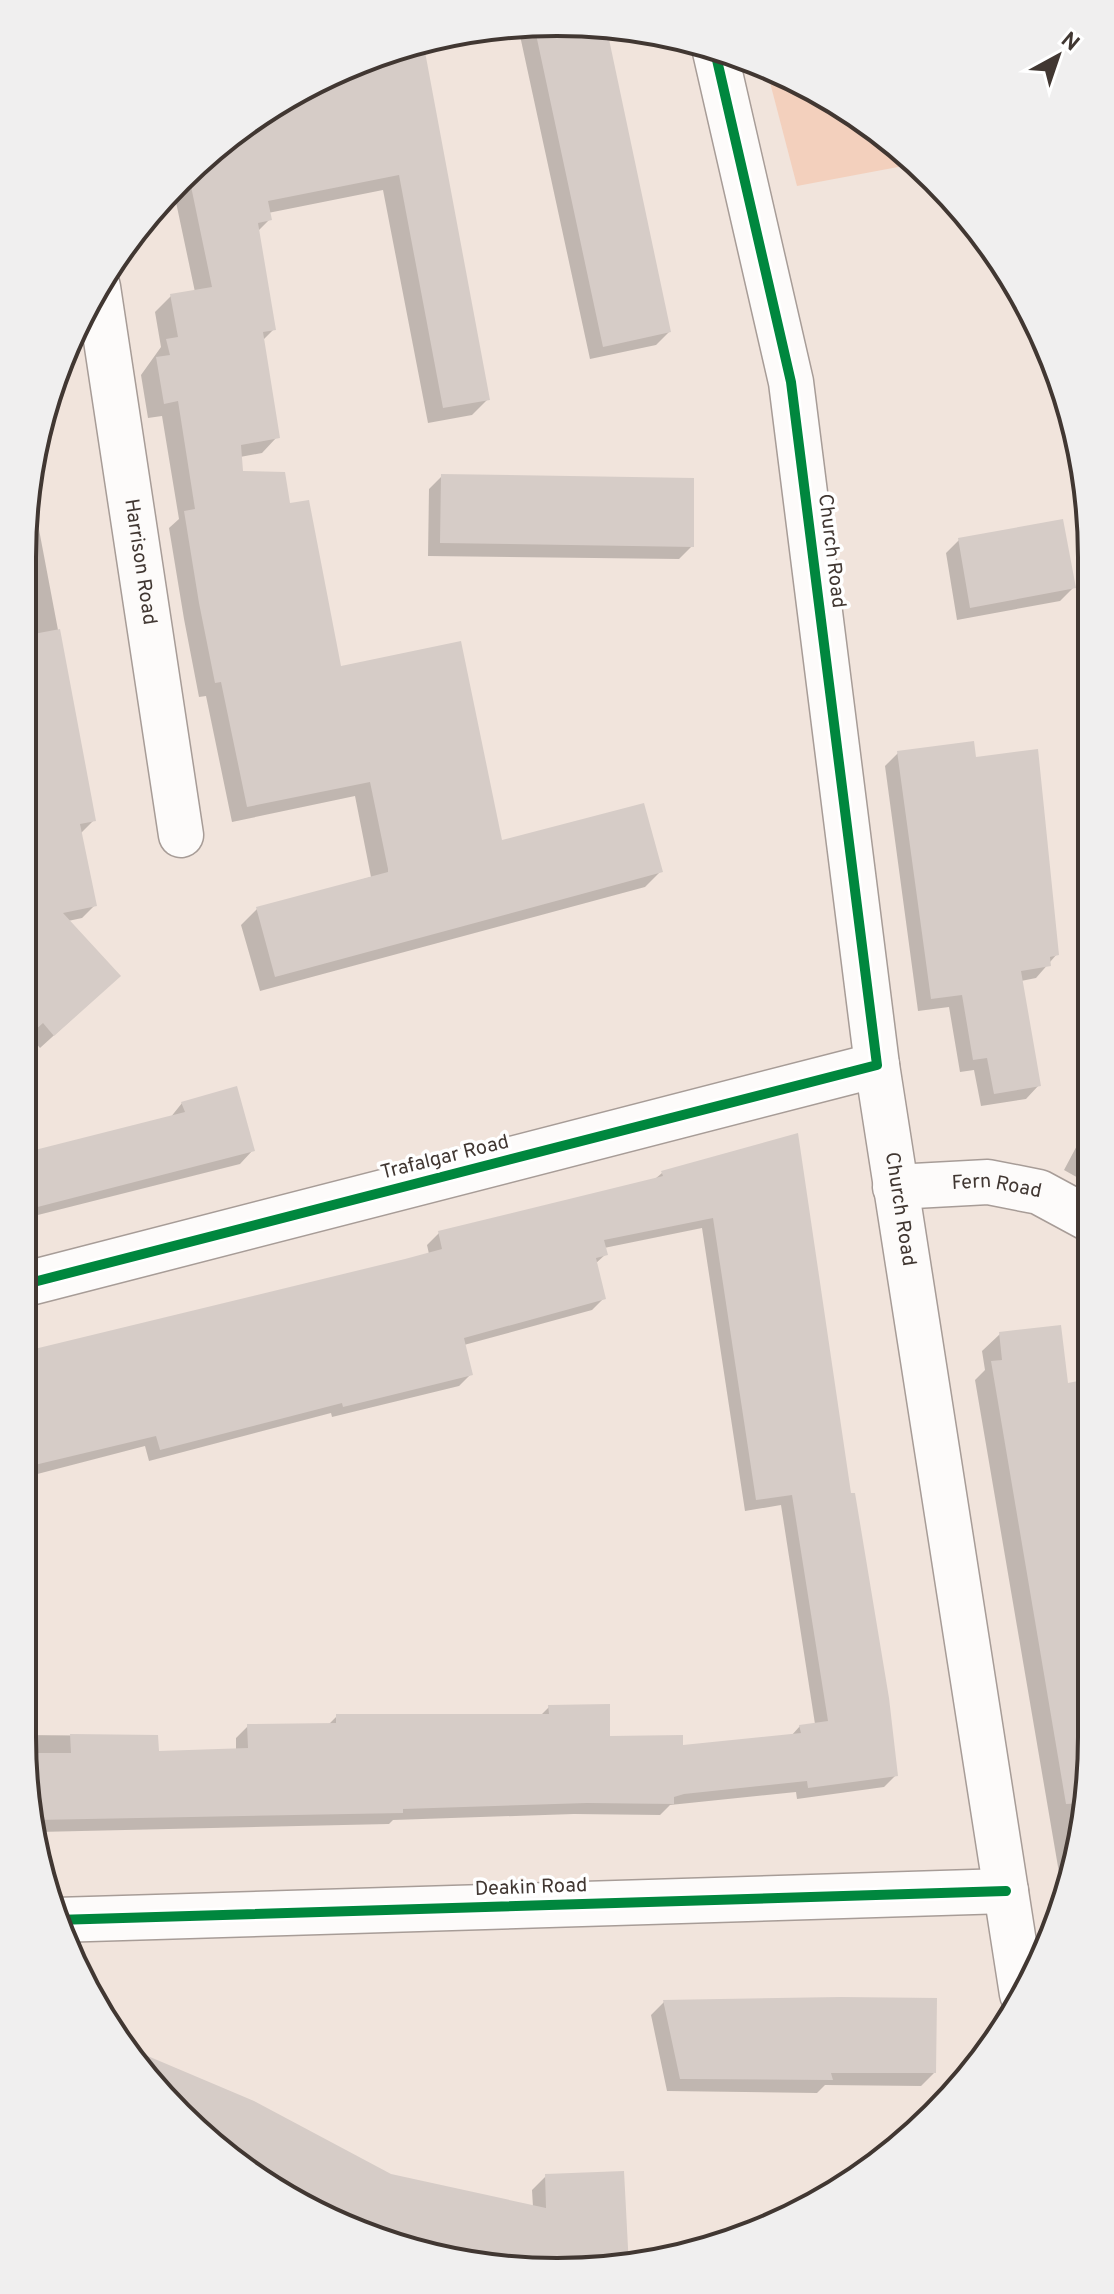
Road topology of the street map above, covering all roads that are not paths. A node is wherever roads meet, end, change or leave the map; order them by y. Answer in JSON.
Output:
{"nodes":[{"id":1,"x":717,"y":62,"type":"edge"},
{"id":2,"x":101,"y":306,"type":"edge"},
{"id":3,"x":181,"y":835,"type":"dead end"},
{"id":4,"x":877,"y":1065,"type":"junction"},
{"id":5,"x":895,"y":1187,"type":"junction"},
{"id":6,"x":1078,"y":1213,"type":"edge"},
{"id":7,"x":36,"y":1281,"type":"edge"},
{"id":8,"x":1006,"y":1891,"type":"junction"},
{"id":9,"x":70,"y":1920,"type":"edge"},
{"id":10,"x":1019,"y":1976,"type":"edge"}],
"edges":[{"from":1,"to":4,"type":"street","name":"Church Road"},
{"from":2,"to":3,"type":"street","name":"Harrison Road"},
{"from":4,"to":5,"type":"street","name":"Church Road"},
{"from":4,"to":7,"type":"street","name":"Trafalgar Road"},
{"from":5,"to":6,"type":"street","name":"Fern Road"},
{"from":5,"to":8,"type":"street","name":"Church Road"},
{"from":8,"to":9,"type":"street","name":"Deakin Road"},
{"from":8,"to":10,"type":"street","name":"Church Road"}]}
